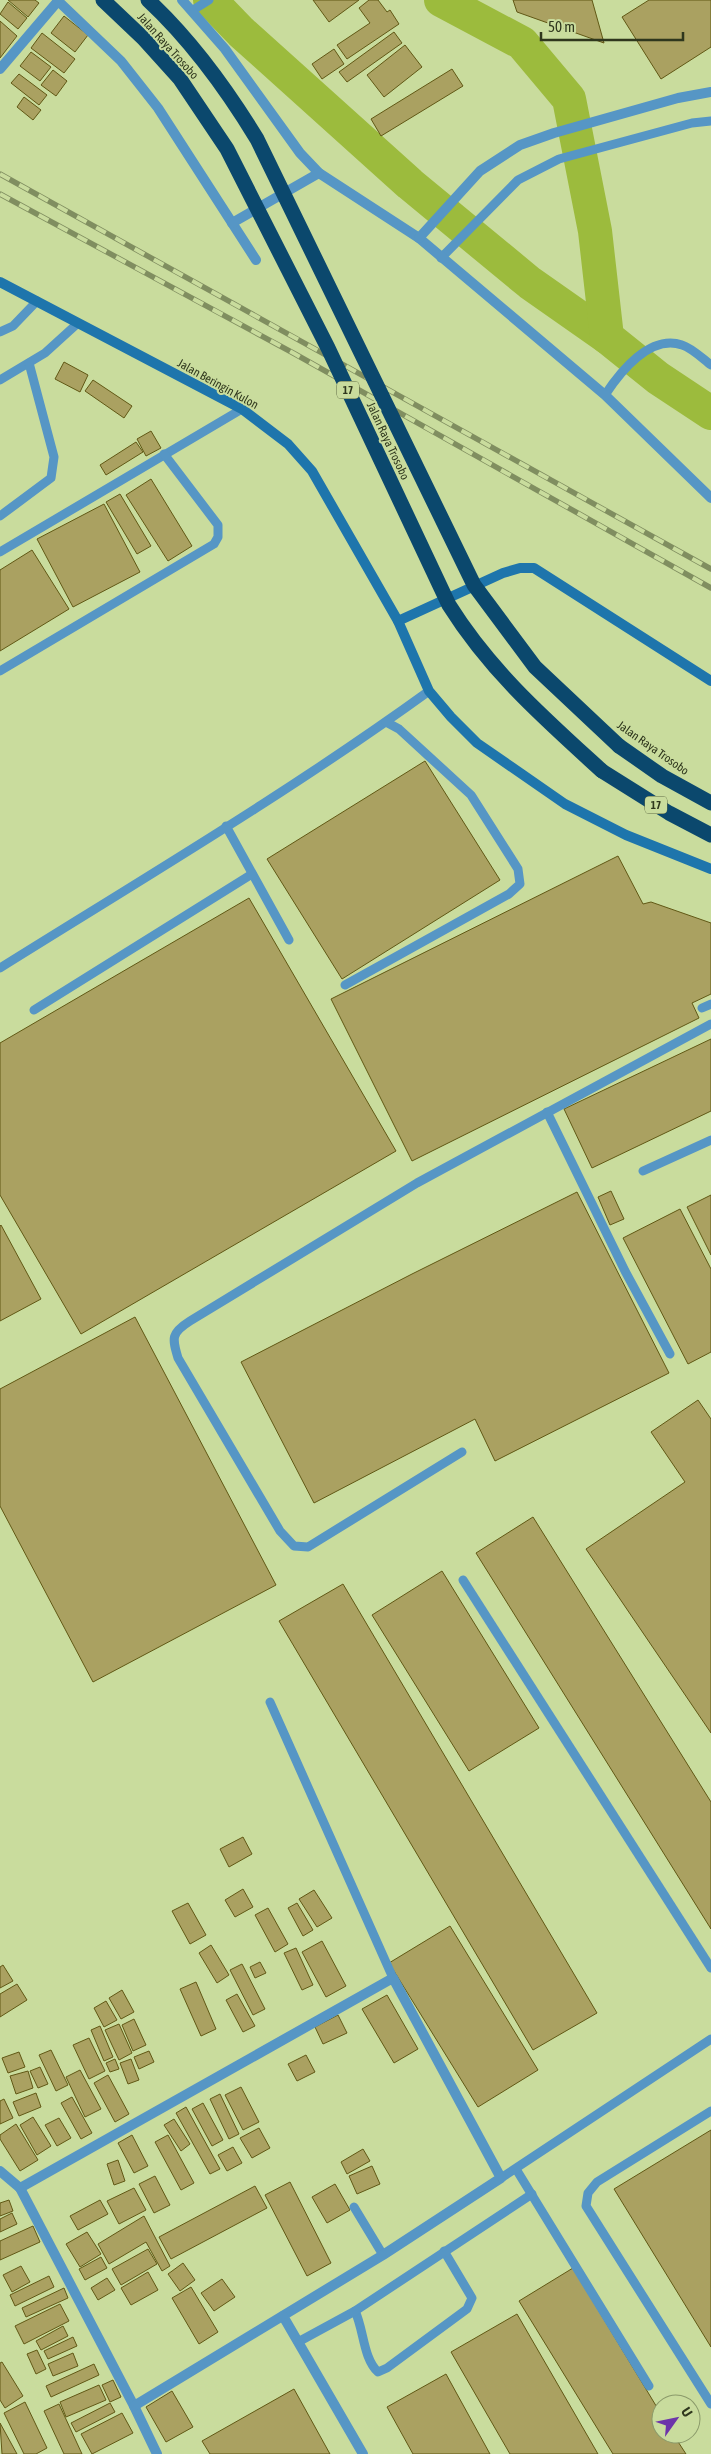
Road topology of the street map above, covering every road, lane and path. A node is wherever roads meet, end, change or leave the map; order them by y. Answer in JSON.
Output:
{"nodes":[{"id":1,"x":57,"y":0,"type":"edge"},
{"id":2,"x":103,"y":0,"type":"edge"},
{"id":3,"x":148,"y":0,"type":"edge"},
{"id":4,"x":182,"y":0,"type":"edge"},
{"id":5,"x":207,"y":1,"type":"edge"},
{"id":6,"x":193,"y":10,"type":"junction"},
{"id":7,"x":0,"y":69,"type":"edge"},
{"id":8,"x":711,"y":92,"type":"edge"},
{"id":9,"x":711,"y":121,"type":"edge"},
{"id":10,"x":319,"y":173,"type":"junction"},
{"id":11,"x":232,"y":223,"type":"junction"},
{"id":12,"x":419,"y":238,"type":"junction"},
{"id":13,"x":441,"y":258,"type":"junction"},
{"id":14,"x":256,"y":260,"type":"dead end"},
{"id":15,"x":0,"y":282,"type":"edge"},
{"id":16,"x":37,"y":301,"type":"junction"},
{"id":17,"x":78,"y":323,"type":"junction"},
{"id":18,"x":0,"y":332,"type":"edge"},
{"id":19,"x":29,"y":363,"type":"junction"},
{"id":20,"x":711,"y":366,"type":"edge"},
{"id":21,"x":0,"y":380,"type":"edge"},
{"id":22,"x":608,"y":391,"type":"junction"},
{"id":23,"x":242,"y":409,"type":"junction"},
{"id":24,"x":164,"y":454,"type":"junction"},
{"id":25,"x":711,"y":498,"type":"edge"},
{"id":26,"x":0,"y":516,"type":"edge"},
{"id":27,"x":0,"y":552,"type":"edge"},
{"id":28,"x":398,"y":621,"type":"junction"},
{"id":29,"x":0,"y":671,"type":"edge"},
{"id":30,"x":711,"y":681,"type":"edge"},
{"id":31,"x":428,"y":691,"type":"junction"},
{"id":32,"x":386,"y":722,"type":"junction"},
{"id":33,"x":711,"y":803,"type":"edge"},
{"id":34,"x":226,"y":826,"type":"junction"},
{"id":35,"x":711,"y":835,"type":"edge"},
{"id":36,"x":711,"y":869,"type":"edge"},
{"id":37,"x":252,"y":874,"type":"junction"},
{"id":38,"x":289,"y":940,"type":"dead end"},
{"id":39,"x":0,"y":968,"type":"edge"},
{"id":40,"x":345,"y":985,"type":"dead end"},
{"id":41,"x":34,"y":1010,"type":"dead end"},
{"id":42,"x":711,"y":1024,"type":"edge"},
{"id":43,"x":548,"y":1112,"type":"junction"},
{"id":44,"x":711,"y":1140,"type":"edge"},
{"id":45,"x":643,"y":1171,"type":"dead end"},
{"id":46,"x":670,"y":1354,"type":"dead end"},
{"id":47,"x":462,"y":1452,"type":"dead end"},
{"id":48,"x":463,"y":1580,"type":"dead end"},
{"id":49,"x":270,"y":1702,"type":"dead end"},
{"id":50,"x":711,"y":1968,"type":"edge"},
{"id":51,"x":393,"y":1978,"type":"junction"},
{"id":52,"x":711,"y":2039,"type":"edge"},
{"id":53,"x":711,"y":2111,"type":"edge"},
{"id":54,"x":516,"y":2169,"type":"junction"},
{"id":55,"x":0,"y":2171,"type":"edge"},
{"id":56,"x":501,"y":2178,"type":"junction"},
{"id":57,"x":20,"y":2188,"type":"junction"},
{"id":58,"x":532,"y":2194,"type":"junction"},
{"id":59,"x":354,"y":2207,"type":"dead end"},
{"id":60,"x":444,"y":2251,"type":"junction"},
{"id":61,"x":383,"y":2255,"type":"junction"},
{"id":62,"x":355,"y":2311,"type":"junction"},
{"id":63,"x":283,"y":2316,"type":"junction"},
{"id":64,"x":298,"y":2342,"type":"junction"},
{"id":65,"x":650,"y":2386,"type":"dead end"},
{"id":66,"x":711,"y":2404,"type":"edge"},
{"id":67,"x":134,"y":2406,"type":"junction"},
{"id":68,"x":157,"y":2454,"type":"edge"},
{"id":69,"x":363,"y":2454,"type":"edge"}],
"edges":[{"from":1,"to":7,"type":"street"},
{"from":1,"to":11,"type":"street"},
{"from":2,"to":35,"type":"highway","name":"Jalan Raya Trosobo","number":"17","bridge":true},
{"from":3,"to":33,"type":"highway","name":"Jalan Raya Trosobo","number":"17","bridge":true},
{"from":4,"to":6,"type":"street"},
{"from":5,"to":6,"type":"lane"},
{"from":6,"to":10,"type":"street"},
{"from":8,"to":12,"type":"street"},
{"from":9,"to":13,"type":"lane"},
{"from":10,"to":11,"type":"street"},
{"from":10,"to":12,"type":"street"},
{"from":11,"to":14,"type":"street"},
{"from":12,"to":13,"type":"street"},
{"from":13,"to":22,"type":"street"},
{"from":15,"to":16,"type":"street","name":"Jalan Beringin Kulon"},
{"from":16,"to":17,"type":"street","name":"Jalan Beringin Kulon"},
{"from":16,"to":18,"type":"lane"},
{"from":17,"to":19,"type":"lane"},
{"from":17,"to":23,"type":"street","name":"Jalan Beringin Kulon"},
{"from":19,"to":21,"type":"lane"},
{"from":19,"to":26,"type":"lane"},
{"from":20,"to":22,"type":"lane"},
{"from":22,"to":25,"type":"street"},
{"from":23,"to":24,"type":"lane"},
{"from":23,"to":28,"type":"street","name":"Jalan Beringin Kulon"},
{"from":24,"to":27,"type":"lane"},
{"from":24,"to":29,"type":"lane"},
{"from":28,"to":30,"type":"street"},
{"from":28,"to":31,"type":"street","name":"Jalan Beringin Kulon"},
{"from":31,"to":32,"type":"lane"},
{"from":31,"to":36,"type":"street"},
{"from":32,"to":34,"type":"lane"},
{"from":32,"to":40,"type":"lane"},
{"from":34,"to":37,"type":"lane"},
{"from":34,"to":39,"type":"lane"},
{"from":37,"to":38,"type":"lane"},
{"from":37,"to":41,"type":"lane"},
{"from":42,"to":43,"type":"lane"},
{"from":43,"to":46,"type":"lane"},
{"from":43,"to":47,"type":"lane"},
{"from":44,"to":45,"type":"lane"},
{"from":48,"to":50,"type":"lane"},
{"from":49,"to":51,"type":"lane"},
{"from":51,"to":56,"type":"street"},
{"from":51,"to":57,"type":"street"},
{"from":52,"to":54,"type":"lane"},
{"from":53,"to":66,"type":"lane"},
{"from":54,"to":56,"type":"lane"},
{"from":54,"to":58,"type":"lane"},
{"from":55,"to":57,"type":"street"},
{"from":56,"to":61,"type":"street"},
{"from":57,"to":67,"type":"street"},
{"from":58,"to":60,"type":"lane"},
{"from":58,"to":65,"type":"lane"},
{"from":59,"to":61,"type":"lane"},
{"from":60,"to":62,"type":"lane"},
{"from":60,"to":62,"type":"lane"},
{"from":61,"to":63,"type":"street"},
{"from":62,"to":64,"type":"lane"},
{"from":63,"to":64,"type":"street"},
{"from":63,"to":67,"type":"street"},
{"from":64,"to":69,"type":"street"},
{"from":67,"to":68,"type":"street"}]}
